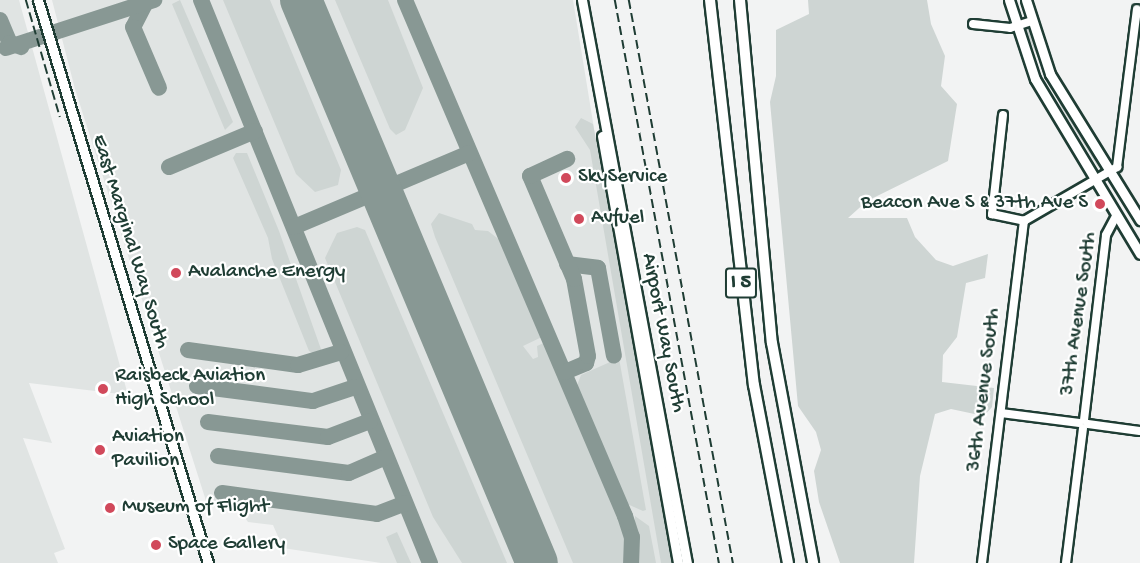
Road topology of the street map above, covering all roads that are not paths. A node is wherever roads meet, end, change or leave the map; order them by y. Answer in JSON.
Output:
{"nodes":[{"id":1,"x":38,"y":0,"type":"edge"},
{"id":2,"x":582,"y":0,"type":"edge"},
{"id":3,"x":710,"y":0,"type":"edge"},
{"id":4,"x":741,"y":0,"type":"edge"},
{"id":5,"x":1009,"y":0,"type":"edge"},
{"id":6,"x":1026,"y":0,"type":"edge"},
{"id":7,"x":1137,"y":9,"type":"dead end"},
{"id":8,"x":1031,"y":21,"type":"junction"},
{"id":9,"x":973,"y":24,"type":"dead end"},
{"id":10,"x":1014,"y":27,"type":"junction"},
{"id":11,"x":600,"y":110,"type":"junction"},
{"id":12,"x":1003,"y":115,"type":"dead end"},
{"id":13,"x":1110,"y":172,"type":"junction"},
{"id":14,"x":1094,"y":182,"type":"junction"},
{"id":15,"x":1116,"y":216,"type":"junction"},
{"id":16,"x":1140,"y":220,"type":"edge"},
{"id":17,"x":1024,"y":221,"type":"junction"},
{"id":18,"x":1140,"y":254,"type":"edge"},
{"id":19,"x":1001,"y":413,"type":"junction"},
{"id":20,"x":1083,"y":424,"type":"junction"},
{"id":21,"x":1140,"y":431,"type":"edge"},
{"id":22,"x":208,"y":563,"type":"edge"},
{"id":23,"x":678,"y":563,"type":"edge"},
{"id":24,"x":687,"y":563,"type":"edge"},
{"id":25,"x":788,"y":563,"type":"edge"},
{"id":26,"x":813,"y":563,"type":"edge"},
{"id":27,"x":982,"y":563,"type":"edge"},
{"id":28,"x":1066,"y":563,"type":"edge"}],
"edges":[{"from":1,"to":22,"type":"main road","name":"East Marginal Way South"},
{"from":2,"to":11,"type":"main road","name":"Airport Way South"},
{"from":3,"to":25,"type":"highway","number":"I 5"},
{"from":4,"to":26,"type":"highway","number":"I 5"},
{"from":5,"to":10,"type":"main road"},
{"from":6,"to":8,"type":"main road"},
{"from":7,"to":13,"type":"street"},
{"from":8,"to":10,"type":"street"},
{"from":8,"to":13,"type":"main road"},
{"from":9,"to":10,"type":"street"},
{"from":10,"to":14,"type":"main road"},
{"from":11,"to":23,"type":"main road","name":"Airport Way South"},
{"from":11,"to":24,"type":"main road","name":"Airport Way South"},
{"from":12,"to":17,"type":"street"},
{"from":13,"to":14,"type":"street"},
{"from":13,"to":16,"type":"main road"},
{"from":14,"to":15,"type":"main road"},
{"from":14,"to":17,"type":"street"},
{"from":15,"to":18,"type":"main road"},
{"from":15,"to":20,"type":"street","name":"37th Avenue South"},
{"from":17,"to":19,"type":"street","name":"36th Avenue South"},
{"from":19,"to":20,"type":"street"},
{"from":19,"to":27,"type":"street","name":"36th Avenue South"},
{"from":20,"to":21,"type":"street"},
{"from":20,"to":28,"type":"street","name":"37th Avenue South"}]}
